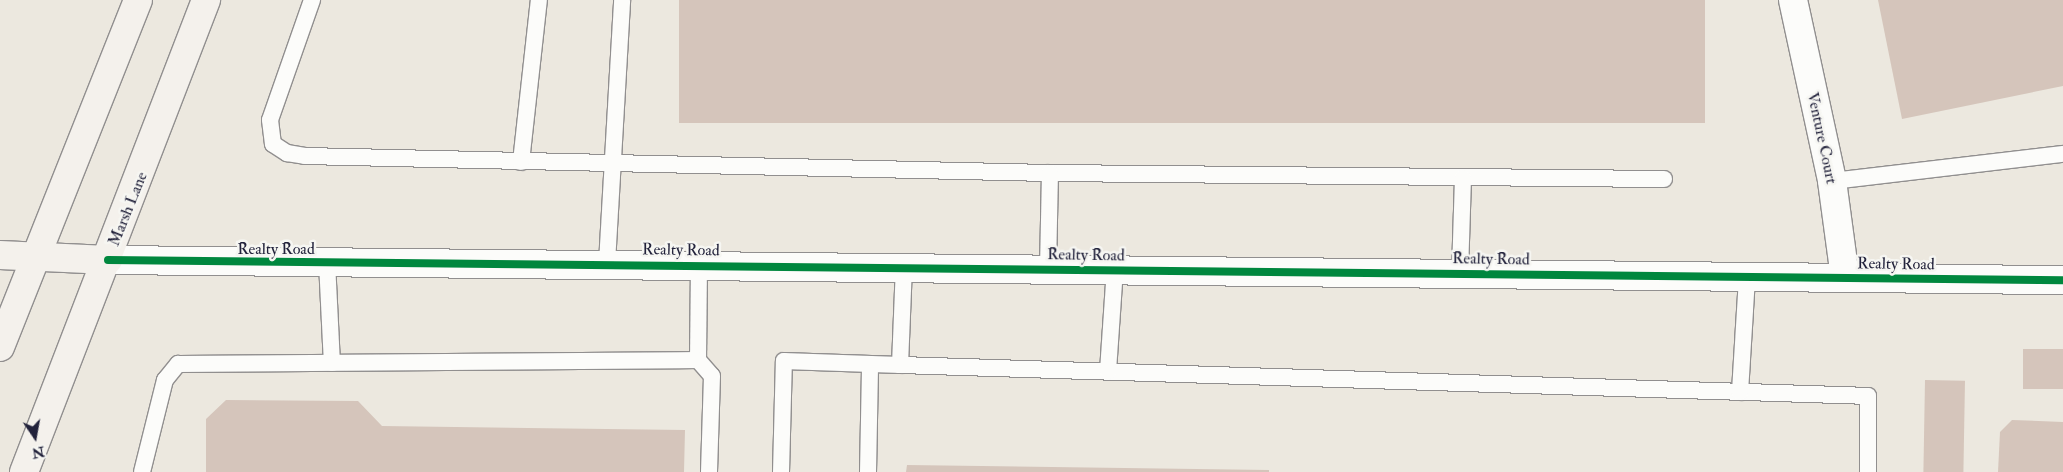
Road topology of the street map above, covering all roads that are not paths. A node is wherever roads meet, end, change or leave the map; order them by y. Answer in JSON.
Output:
{"nodes":[{"id":1,"x":138,"y":0,"type":"edge"},
{"id":2,"x":206,"y":0,"type":"edge"},
{"id":3,"x":312,"y":0,"type":"edge"},
{"id":4,"x":539,"y":0,"type":"edge"},
{"id":5,"x":622,"y":0,"type":"edge"},
{"id":6,"x":1793,"y":0,"type":"edge"},
{"id":7,"x":2063,"y":154,"type":"edge"},
{"id":8,"x":521,"y":162,"type":"junction"},
{"id":9,"x":611,"y":164,"type":"junction"},
{"id":10,"x":1050,"y":173,"type":"junction"},
{"id":11,"x":1463,"y":178,"type":"junction"},
{"id":12,"x":1664,"y":179,"type":"dead end"},
{"id":13,"x":1832,"y":181,"type":"junction"},
{"id":14,"x":0,"y":255,"type":"edge"},
{"id":15,"x":35,"y":255,"type":"junction"},
{"id":16,"x":108,"y":260,"type":"junction"},
{"id":17,"x":327,"y":262,"type":"junction"},
{"id":18,"x":607,"y":263,"type":"junction"},
{"id":19,"x":699,"y":264,"type":"junction"},
{"id":20,"x":904,"y":266,"type":"junction"},
{"id":21,"x":1048,"y":268,"type":"junction"},
{"id":22,"x":1115,"y":269,"type":"junction"},
{"id":23,"x":1460,"y":273,"type":"junction"},
{"id":24,"x":1747,"y":276,"type":"junction"},
{"id":25,"x":1846,"y":277,"type":"junction"},
{"id":26,"x":2063,"y":280,"type":"edge"},
{"id":27,"x":0,"y":347,"type":"edge"},
{"id":28,"x":698,"y":360,"type":"junction"},
{"id":29,"x":332,"y":363,"type":"junction"},
{"id":30,"x":870,"y":364,"type":"junction"},
{"id":31,"x":900,"y":365,"type":"junction"},
{"id":32,"x":1108,"y":372,"type":"junction"},
{"id":33,"x":1740,"y":392,"type":"junction"},
{"id":34,"x":24,"y":472,"type":"edge"},
{"id":35,"x":142,"y":472,"type":"edge"},
{"id":36,"x":709,"y":472,"type":"edge"},
{"id":37,"x":781,"y":472,"type":"edge"},
{"id":38,"x":868,"y":472,"type":"edge"},
{"id":39,"x":1868,"y":472,"type":"edge"}],
"edges":[{"from":1,"to":15,"type":"main road"},
{"from":2,"to":16,"type":"main road","name":"Marsh Lane"},
{"from":3,"to":8,"type":"lane"},
{"from":4,"to":8,"type":"lane"},
{"from":5,"to":9,"type":"lane"},
{"from":6,"to":13,"type":"street","name":"Venture Court"},
{"from":7,"to":13,"type":"lane"},
{"from":8,"to":9,"type":"lane"},
{"from":9,"to":10,"type":"lane"},
{"from":9,"to":18,"type":"lane"},
{"from":10,"to":11,"type":"lane"},
{"from":10,"to":21,"type":"lane"},
{"from":11,"to":12,"type":"lane"},
{"from":11,"to":23,"type":"lane"},
{"from":13,"to":25,"type":"street","name":"Venture Court"},
{"from":14,"to":15,"type":"main road"},
{"from":15,"to":16,"type":"main road"},
{"from":15,"to":27,"type":"main road"},
{"from":16,"to":17,"type":"street","name":"Realty Road"},
{"from":16,"to":34,"type":"main road","name":"Marsh Lane"},
{"from":17,"to":18,"type":"street","name":"Realty Road"},
{"from":17,"to":29,"type":"lane"},
{"from":18,"to":19,"type":"street","name":"Realty Road"},
{"from":19,"to":20,"type":"street","name":"Realty Road"},
{"from":19,"to":28,"type":"lane"},
{"from":20,"to":21,"type":"street","name":"Realty Road"},
{"from":20,"to":31,"type":"lane"},
{"from":21,"to":22,"type":"street","name":"Realty Road"},
{"from":22,"to":23,"type":"street","name":"Realty Road"},
{"from":22,"to":32,"type":"lane"},
{"from":23,"to":24,"type":"street","name":"Realty Road"},
{"from":24,"to":25,"type":"street","name":"Realty Road"},
{"from":24,"to":33,"type":"lane"},
{"from":25,"to":26,"type":"street","name":"Realty Road"},
{"from":28,"to":29,"type":"lane"},
{"from":28,"to":36,"type":"lane"},
{"from":29,"to":35,"type":"lane"},
{"from":30,"to":31,"type":"lane"},
{"from":30,"to":37,"type":"lane"},
{"from":30,"to":38,"type":"lane"},
{"from":31,"to":32,"type":"lane"},
{"from":32,"to":33,"type":"lane"},
{"from":33,"to":39,"type":"lane"}]}
